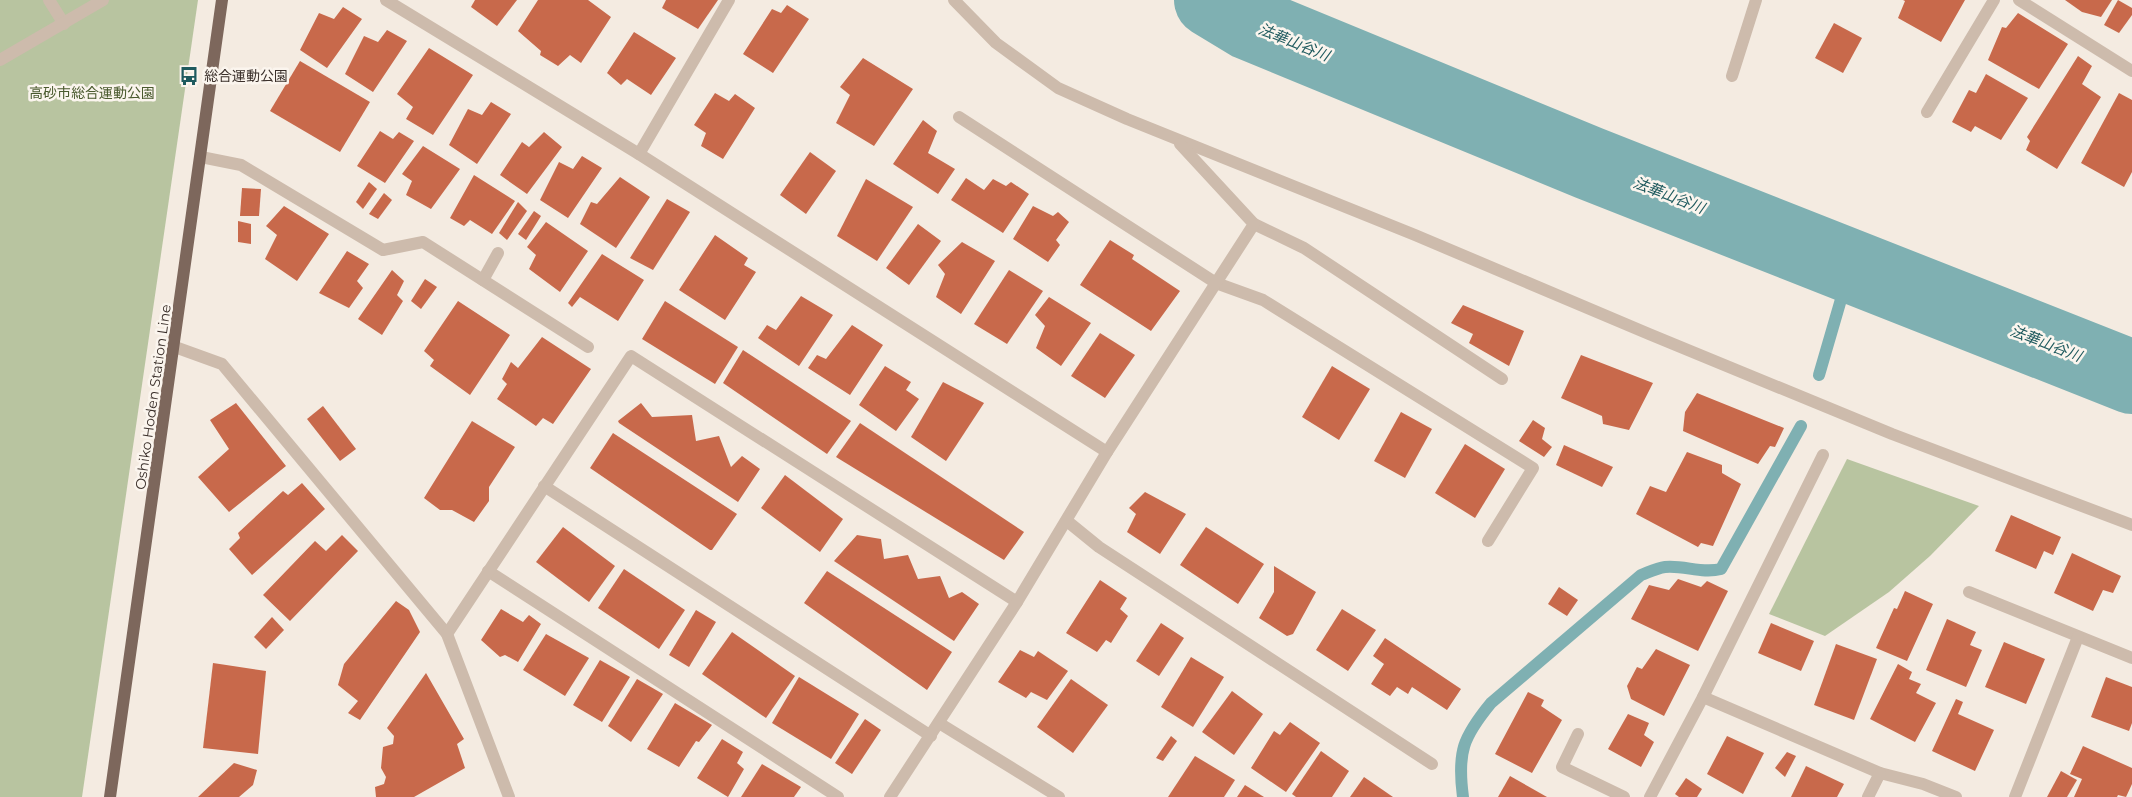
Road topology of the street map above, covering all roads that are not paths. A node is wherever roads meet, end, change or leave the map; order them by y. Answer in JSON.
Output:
{"nodes":[{"id":1,"x":50,"y":0,"type":"edge"},
{"id":2,"x":103,"y":0,"type":"edge"},
{"id":3,"x":222,"y":0,"type":"edge"},
{"id":4,"x":386,"y":0,"type":"edge"},
{"id":5,"x":729,"y":0,"type":"edge"},
{"id":6,"x":954,"y":0,"type":"edge"},
{"id":7,"x":1756,"y":0,"type":"edge"},
{"id":8,"x":1994,"y":0,"type":"edge"},
{"id":9,"x":2019,"y":0,"type":"edge"},
{"id":10,"x":64,"y":24,"type":"junction"},
{"id":11,"x":0,"y":60,"type":"edge"},
{"id":12,"x":2132,"y":71,"type":"edge"},
{"id":13,"x":1732,"y":76,"type":"dead end"},
{"id":14,"x":1927,"y":112,"type":"dead end"},
{"id":15,"x":959,"y":117,"type":"dead end"},
{"id":16,"x":1176,"y":140,"type":"junction"},
{"id":17,"x":639,"y":154,"type":"junction"},
{"id":18,"x":201,"y":157,"type":"junction"},
{"id":19,"x":1254,"y":224,"type":"junction"},
{"id":20,"x":498,"y":253,"type":"dead end"},
{"id":21,"x":483,"y":280,"type":"junction"},
{"id":22,"x":1216,"y":283,"type":"junction"},
{"id":23,"x":175,"y":347,"type":"junction"},
{"id":24,"x":588,"y":347,"type":"dead end"},
{"id":25,"x":1502,"y":379,"type":"dead end"},
{"id":26,"x":1107,"y":452,"type":"junction"},
{"id":27,"x":1823,"y":455,"type":"dead end"},
{"id":28,"x":544,"y":486,"type":"junction"},
{"id":29,"x":1066,"y":521,"type":"junction"},
{"id":30,"x":2132,"y":526,"type":"edge"},
{"id":31,"x":1488,"y":540,"type":"dead end"},
{"id":32,"x":488,"y":571,"type":"junction"},
{"id":33,"x":1969,"y":592,"type":"dead end"},
{"id":34,"x":1017,"y":602,"type":"junction"},
{"id":35,"x":447,"y":634,"type":"junction"},
{"id":36,"x":2078,"y":637,"type":"junction"},
{"id":37,"x":2132,"y":658,"type":"edge"},
{"id":38,"x":1703,"y":697,"type":"junction"},
{"id":39,"x":939,"y":723,"type":"junction"},
{"id":40,"x":1578,"y":734,"type":"dead end"},
{"id":41,"x":930,"y":736,"type":"junction"},
{"id":42,"x":1432,"y":764,"type":"dead end"},
{"id":43,"x":1880,"y":773,"type":"junction"},
{"id":44,"x":110,"y":797,"type":"edge"},
{"id":45,"x":509,"y":797,"type":"edge"},
{"id":46,"x":838,"y":797,"type":"edge"},
{"id":47,"x":890,"y":797,"type":"edge"},
{"id":48,"x":1059,"y":797,"type":"edge"},
{"id":49,"x":1624,"y":797,"type":"edge"},
{"id":50,"x":1650,"y":797,"type":"edge"},
{"id":51,"x":1868,"y":797,"type":"edge"},
{"id":52,"x":1956,"y":797,"type":"edge"},
{"id":53,"x":2015,"y":797,"type":"edge"}],
"edges":[{"from":1,"to":10,"type":"street"},
{"from":2,"to":10,"type":"street"},
{"from":3,"to":18,"type":"main road","name":"Oshiko Hoden Station Line"},
{"from":4,"to":17,"type":"street"},
{"from":5,"to":17,"type":"street"},
{"from":6,"to":16,"type":"street"},
{"from":7,"to":13,"type":"street"},
{"from":8,"to":14,"type":"street"},
{"from":9,"to":12,"type":"street"},
{"from":10,"to":11,"type":"street"},
{"from":15,"to":22,"type":"street"},
{"from":16,"to":19,"type":"street"},
{"from":16,"to":30,"type":"street"},
{"from":17,"to":26,"type":"street"},
{"from":18,"to":21,"type":"street"},
{"from":18,"to":23,"type":"main road","name":"Oshiko Hoden Station Line"},
{"from":19,"to":22,"type":"street"},
{"from":19,"to":25,"type":"street"},
{"from":20,"to":21,"type":"street"},
{"from":21,"to":24,"type":"street"},
{"from":22,"to":26,"type":"street"},
{"from":22,"to":31,"type":"street"},
{"from":23,"to":35,"type":"street"},
{"from":23,"to":44,"type":"main road","name":"Oshiko Hoden Station Line"},
{"from":26,"to":29,"type":"street"},
{"from":27,"to":38,"type":"street"},
{"from":28,"to":32,"type":"street"},
{"from":28,"to":34,"type":"street"},
{"from":28,"to":41,"type":"street"},
{"from":29,"to":34,"type":"street"},
{"from":29,"to":42,"type":"street"},
{"from":32,"to":35,"type":"street"},
{"from":32,"to":46,"type":"street"},
{"from":33,"to":36,"type":"street"},
{"from":34,"to":39,"type":"street"},
{"from":35,"to":45,"type":"street"},
{"from":36,"to":37,"type":"street"},
{"from":36,"to":53,"type":"street"},
{"from":38,"to":43,"type":"street"},
{"from":38,"to":50,"type":"street"},
{"from":39,"to":41,"type":"street"},
{"from":39,"to":48,"type":"street"},
{"from":40,"to":49,"type":"street"},
{"from":41,"to":47,"type":"street"},
{"from":43,"to":51,"type":"street"},
{"from":43,"to":52,"type":"street"}]}
